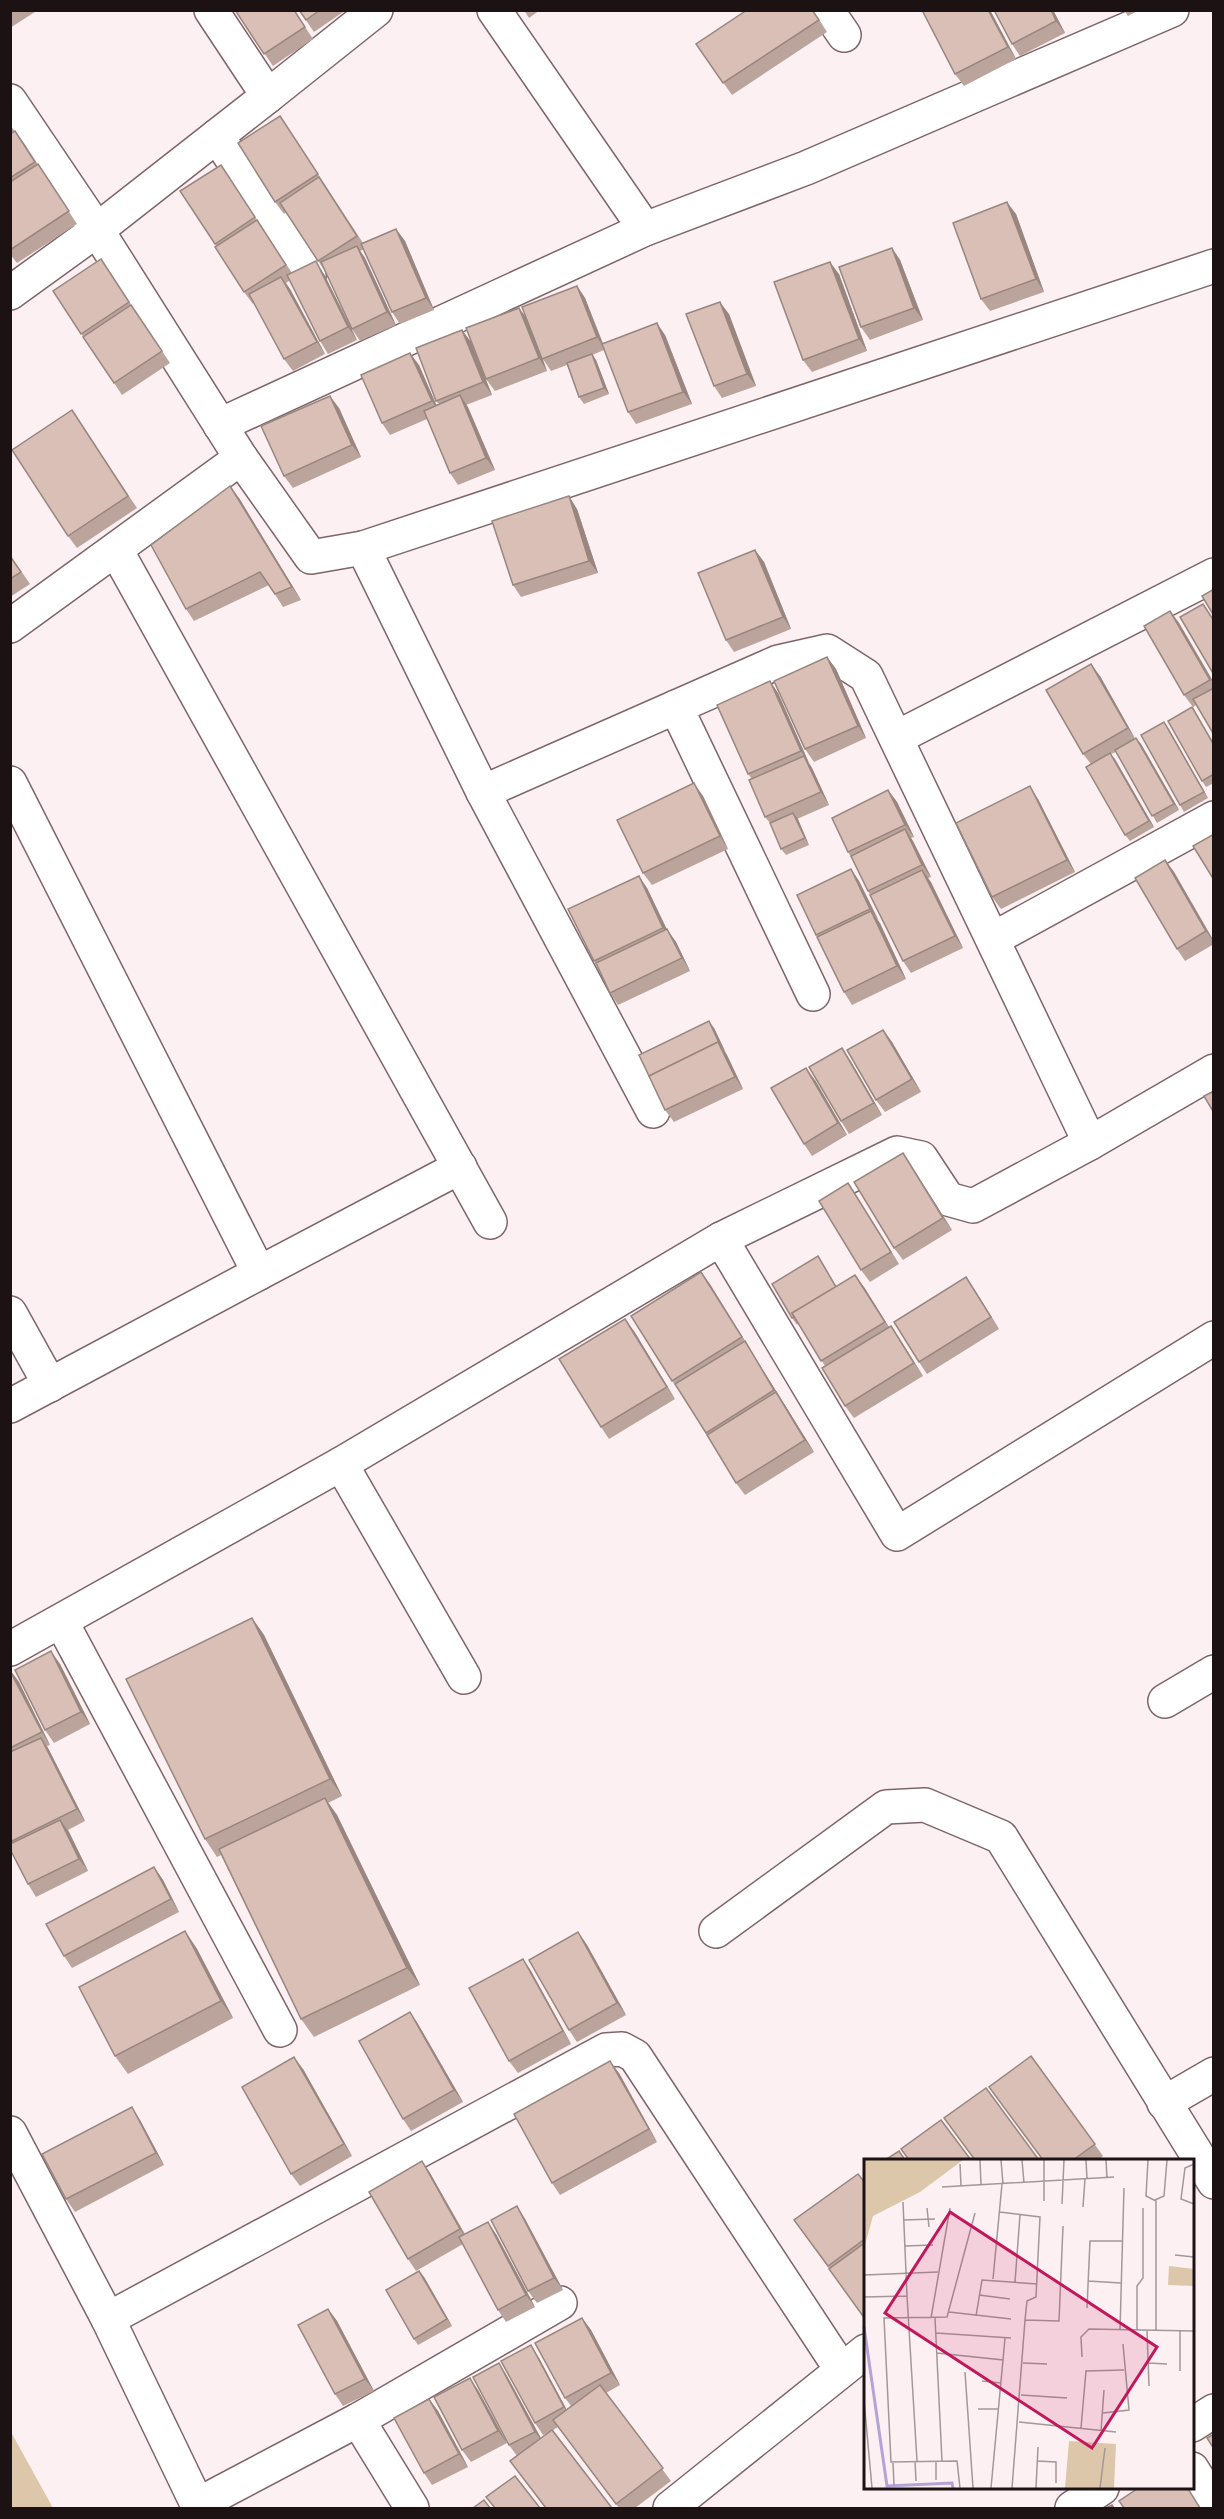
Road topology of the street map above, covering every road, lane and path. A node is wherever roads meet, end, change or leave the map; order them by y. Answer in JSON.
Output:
{"nodes":[{"id":1,"x":211,"y":10,"type":"edge"},
{"id":2,"x":376,"y":10,"type":"edge"},
{"id":3,"x":494,"y":10,"type":"edge"},
{"id":4,"x":1172,"y":10,"type":"edge"},
{"id":5,"x":268,"y":96,"type":"junction"},
{"id":6,"x":10,"y":101,"type":"edge"},
{"id":7,"x":217,"y":136,"type":"junction"},
{"id":8,"x":645,"y":229,"type":"junction"},
{"id":9,"x":97,"y":230,"type":"junction"},
{"id":10,"x":1214,"y":266,"type":"edge"},
{"id":11,"x":309,"y":276,"type":"edge"},
{"id":12,"x":10,"y":293,"type":"edge"},
{"id":13,"x":220,"y":425,"type":"junction"},
{"id":14,"x":241,"y":458,"type":"junction"},
{"id":15,"x":363,"y":548,"type":"junction"},
{"id":16,"x":116,"y":550,"type":"junction"},
{"id":17,"x":1214,"y":575,"type":"edge"},
{"id":18,"x":10,"y":626,"type":"edge"},
{"id":19,"x":676,"y":707,"type":"junction"},
{"id":20,"x":896,"y":738,"type":"junction"},
{"id":21,"x":10,"y":783,"type":"edge"},
{"id":22,"x":483,"y":792,"type":"junction"},
{"id":23,"x":1214,"y":818,"type":"edge"},
{"id":24,"x":993,"y":939,"type":"junction"},
{"id":25,"x":813,"y":994,"type":"dead end"},
{"id":26,"x":1214,"y":1071,"type":"edge"},
{"id":27,"x":652,"y":1111,"type":"dead end"},
{"id":28,"x":1090,"y":1143,"type":"junction"},
{"id":29,"x":460,"y":1167,"type":"junction"},
{"id":30,"x":490,"y":1222,"type":"dead end"},
{"id":31,"x":721,"y":1239,"type":"junction"},
{"id":32,"x":259,"y":1273,"type":"junction"},
{"id":33,"x":10,"y":1313,"type":"edge"},
{"id":34,"x":1214,"y":1338,"type":"edge"},
{"id":35,"x":51,"y":1385,"type":"junction"},
{"id":36,"x":10,"y":1406,"type":"edge"},
{"id":37,"x":342,"y":1464,"type":"junction"},
{"id":38,"x":61,"y":1621,"type":"junction"},
{"id":39,"x":10,"y":1648,"type":"edge"},
{"id":40,"x":464,"y":1677,"type":"dead end"},
{"id":41,"x":1210,"y":1682,"type":"edge"},
{"id":42,"x":1165,"y":1701,"type":"dead end"},
{"id":43,"x":716,"y":1931,"type":"dead end"},
{"id":44,"x":280,"y":2030,"type":"dead end"},
{"id":45,"x":1214,"y":2074,"type":"edge"},
{"id":46,"x":1164,"y":2103,"type":"junction"},
{"id":47,"x":10,"y":2133,"type":"edge"},
{"id":48,"x":1214,"y":2182,"type":"edge"},
{"id":49,"x":560,"y":2303,"type":"dead end"},
{"id":50,"x":108,"y":2319,"type":"junction"},
{"id":51,"x":853,"y":2360,"type":"edge"},
{"id":52,"x":1214,"y":2411,"type":"edge"},
{"id":53,"x":358,"y":2420,"type":"junction"},
{"id":54,"x":1194,"y":2424,"type":"edge"},
{"id":55,"x":1194,"y":2472,"type":"edge"},
{"id":56,"x":1099,"y":2489,"type":"edge"},
{"id":57,"x":1214,"y":2504,"type":"edge"},
{"id":58,"x":198,"y":2507,"type":"edge"},
{"id":59,"x":412,"y":2508,"type":"edge"},
{"id":60,"x":670,"y":2508,"type":"edge"},
{"id":61,"x":1072,"y":2508,"type":"edge"}],
"edges":[{"from":1,"to":5,"type":"street"},
{"from":2,"to":5,"type":"street"},
{"from":3,"to":8,"type":"street"},
{"from":4,"to":8,"type":"street"},
{"from":5,"to":7,"type":"street"},
{"from":6,"to":9,"type":"street"},
{"from":7,"to":9,"type":"street"},
{"from":7,"to":11,"type":"street"},
{"from":8,"to":13,"type":"street"},
{"from":9,"to":12,"type":"street"},
{"from":9,"to":13,"type":"street"},
{"from":10,"to":15,"type":"street"},
{"from":13,"to":14,"type":"street"},
{"from":14,"to":15,"type":"street"},
{"from":14,"to":16,"type":"street"},
{"from":15,"to":22,"type":"street"},
{"from":16,"to":18,"type":"street"},
{"from":16,"to":29,"type":"street"},
{"from":17,"to":20,"type":"street"},
{"from":19,"to":20,"type":"street"},
{"from":19,"to":22,"type":"street"},
{"from":19,"to":25,"type":"street"},
{"from":20,"to":24,"type":"street"},
{"from":21,"to":32,"type":"street"},
{"from":22,"to":27,"type":"street"},
{"from":23,"to":24,"type":"street"},
{"from":24,"to":28,"type":"street"},
{"from":26,"to":28,"type":"street"},
{"from":28,"to":31,"type":"street"},
{"from":29,"to":30,"type":"street"},
{"from":29,"to":32,"type":"street"},
{"from":31,"to":34,"type":"street"},
{"from":31,"to":37,"type":"street"},
{"from":32,"to":35,"type":"street"},
{"from":33,"to":35,"type":"street"},
{"from":35,"to":36,"type":"street"},
{"from":37,"to":38,"type":"street"},
{"from":37,"to":40,"type":"street"},
{"from":38,"to":39,"type":"street"},
{"from":38,"to":44,"type":"street"},
{"from":41,"to":42,"type":"street"},
{"from":43,"to":46,"type":"street"},
{"from":45,"to":46,"type":"street"},
{"from":46,"to":48,"type":"street"},
{"from":47,"to":50,"type":"street"},
{"from":49,"to":53,"type":"street"},
{"from":50,"to":51,"type":"street"},
{"from":50,"to":58,"type":"street"},
{"from":51,"to":60,"type":"street"},
{"from":52,"to":54,"type":"street"},
{"from":53,"to":58,"type":"street"},
{"from":53,"to":59,"type":"street"},
{"from":55,"to":57,"type":"street"},
{"from":56,"to":61,"type":"street"}]}
